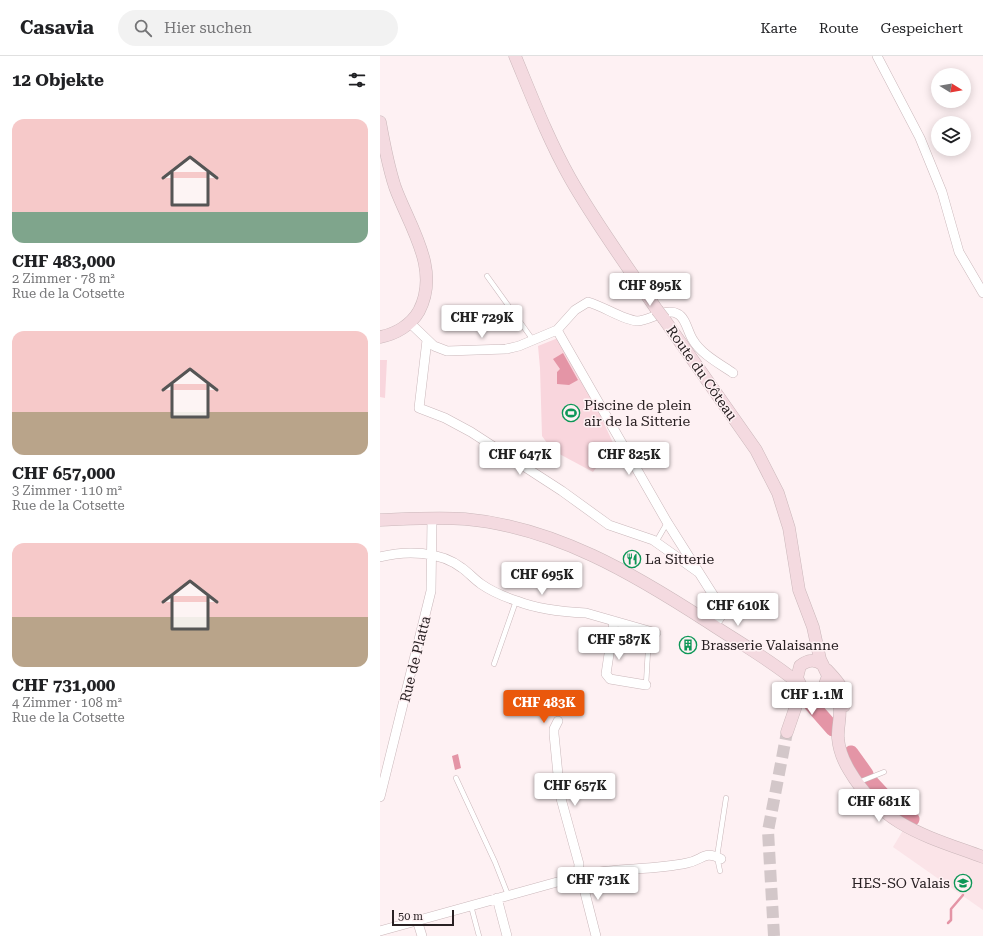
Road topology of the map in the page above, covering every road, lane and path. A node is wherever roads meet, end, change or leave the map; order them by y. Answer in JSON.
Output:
{"nodes":[{"id":1,"x":515,"y":56,"type":"edge"},
{"id":2,"x":877,"y":56,"type":"edge"},
{"id":3,"x":380,"y":122,"type":"edge"},
{"id":4,"x":487,"y":276,"type":"dead end"},
{"id":5,"x":983,"y":292,"type":"edge"},
{"id":6,"x":410,"y":323,"type":"junction"},
{"id":7,"x":557,"y":330,"type":"junction"},
{"id":8,"x":382,"y":337,"type":"edge"},
{"id":9,"x":428,"y":340,"type":"junction"},
{"id":10,"x":533,"y":340,"type":"junction"},
{"id":11,"x":733,"y":372,"type":"dead end"},
{"id":12,"x":432,"y":518,"type":"junction"},
{"id":13,"x":380,"y":520,"type":"edge"},
{"id":14,"x":667,"y":522,"type":"junction"},
{"id":15,"x":656,"y":542,"type":"junction"},
{"id":16,"x":432,"y":555,"type":"junction"},
{"id":17,"x":380,"y":557,"type":"edge"},
{"id":18,"x":698,"y":572,"type":"junction"},
{"id":19,"x":516,"y":602,"type":"junction"},
{"id":20,"x":614,"y":621,"type":"junction"},
{"id":21,"x":714,"y":626,"type":"junction"},
{"id":22,"x":656,"y":633,"type":"joint"},
{"id":23,"x":816,"y":644,"type":"junction"},
{"id":24,"x":755,"y":652,"type":"junction"},
{"id":25,"x":805,"y":663,"type":"junction"},
{"id":26,"x":494,"y":664,"type":"dead end"},
{"id":27,"x":825,"y":668,"type":"junction"},
{"id":28,"x":646,"y":685,"type":"joint"},
{"id":29,"x":799,"y":685,"type":"junction"},
{"id":30,"x":818,"y":691,"type":"junction"},
{"id":31,"x":558,"y":721,"type":"dead end"},
{"id":32,"x":839,"y":731,"type":"junction"},
{"id":33,"x":884,"y":772,"type":"dead end"},
{"id":34,"x":456,"y":778,"type":"dead end"},
{"id":35,"x":858,"y":783,"type":"junction"},
{"id":36,"x":380,"y":797,"type":"edge"},
{"id":37,"x":726,"y":798,"type":"dead end"},
{"id":38,"x":983,"y":857,"type":"edge"},
{"id":39,"x":719,"y":858,"type":"junction"},
{"id":40,"x":720,"y":871,"type":"dead end"},
{"id":41,"x":578,"y":877,"type":"junction"},
{"id":42,"x":508,"y":895,"type":"junction"},
{"id":43,"x":497,"y":898,"type":"junction"},
{"id":44,"x":470,"y":906,"type":"junction"},
{"id":45,"x":417,"y":920,"type":"junction"},
{"id":46,"x":380,"y":931,"type":"edge"},
{"id":47,"x":422,"y":936,"type":"edge"},
{"id":48,"x":479,"y":936,"type":"edge"},
{"id":49,"x":508,"y":936,"type":"edge"},
{"id":50,"x":596,"y":936,"type":"edge"}],
"edges":[{"from":1,"to":23,"type":"street","name":"Route du Côteau"},
{"from":2,"to":5,"type":"street"},
{"from":3,"to":6,"type":"street"},
{"from":4,"to":10,"type":"lane"},
{"from":6,"to":8,"type":"street"},
{"from":6,"to":9,"type":"street"},
{"from":7,"to":10,"type":"street"},
{"from":7,"to":11,"type":"street"},
{"from":7,"to":14,"type":"street"},
{"from":9,"to":10,"type":"street"},
{"from":9,"to":15,"type":"street"},
{"from":12,"to":13,"type":"street"},
{"from":12,"to":16,"type":"street","name":"Rue de Platta"},
{"from":12,"to":21,"type":"street"},
{"from":14,"to":15,"type":"lane"},
{"from":14,"to":18,"type":"street"},
{"from":15,"to":18,"type":"street"},
{"from":16,"to":17,"type":"street"},
{"from":16,"to":19,"type":"street"},
{"from":16,"to":36,"type":"street","name":"Rue de Platta"},
{"from":18,"to":21,"type":"street"},
{"from":19,"to":20,"type":"street"},
{"from":19,"to":26,"type":"lane"},
{"from":20,"to":22,"type":"street"},
{"from":20,"to":28,"type":"street"},
{"from":21,"to":24,"type":"street"},
{"from":22,"to":28,"type":"lane"},
{"from":23,"to":25,"type":"street"},
{"from":23,"to":27,"type":"street","name":"Route du Côteau"},
{"from":24,"to":25,"type":"street"},
{"from":24,"to":29,"type":"street"},
{"from":25,"to":27,"type":"street"},
{"from":25,"to":29,"type":"street"},
{"from":27,"to":30,"type":"street"},
{"from":27,"to":32,"type":"street"},
{"from":29,"to":30,"type":"street"},
{"from":29,"to":30,"type":"street"},
{"from":30,"to":32,"type":"street"},
{"from":31,"to":41,"type":"street"},
{"from":32,"to":35,"type":"street"},
{"from":33,"to":35,"type":"lane"},
{"from":34,"to":42,"type":"lane"},
{"from":35,"to":38,"type":"street"},
{"from":37,"to":39,"type":"lane"},
{"from":39,"to":40,"type":"lane"},
{"from":39,"to":41,"type":"street"},
{"from":41,"to":42,"type":"street"},
{"from":41,"to":50,"type":"street"},
{"from":42,"to":43,"type":"street"},
{"from":43,"to":44,"type":"street"},
{"from":43,"to":49,"type":"street"},
{"from":44,"to":45,"type":"street"},
{"from":44,"to":48,"type":"lane"},
{"from":45,"to":46,"type":"street"},
{"from":45,"to":47,"type":"street"}]}
